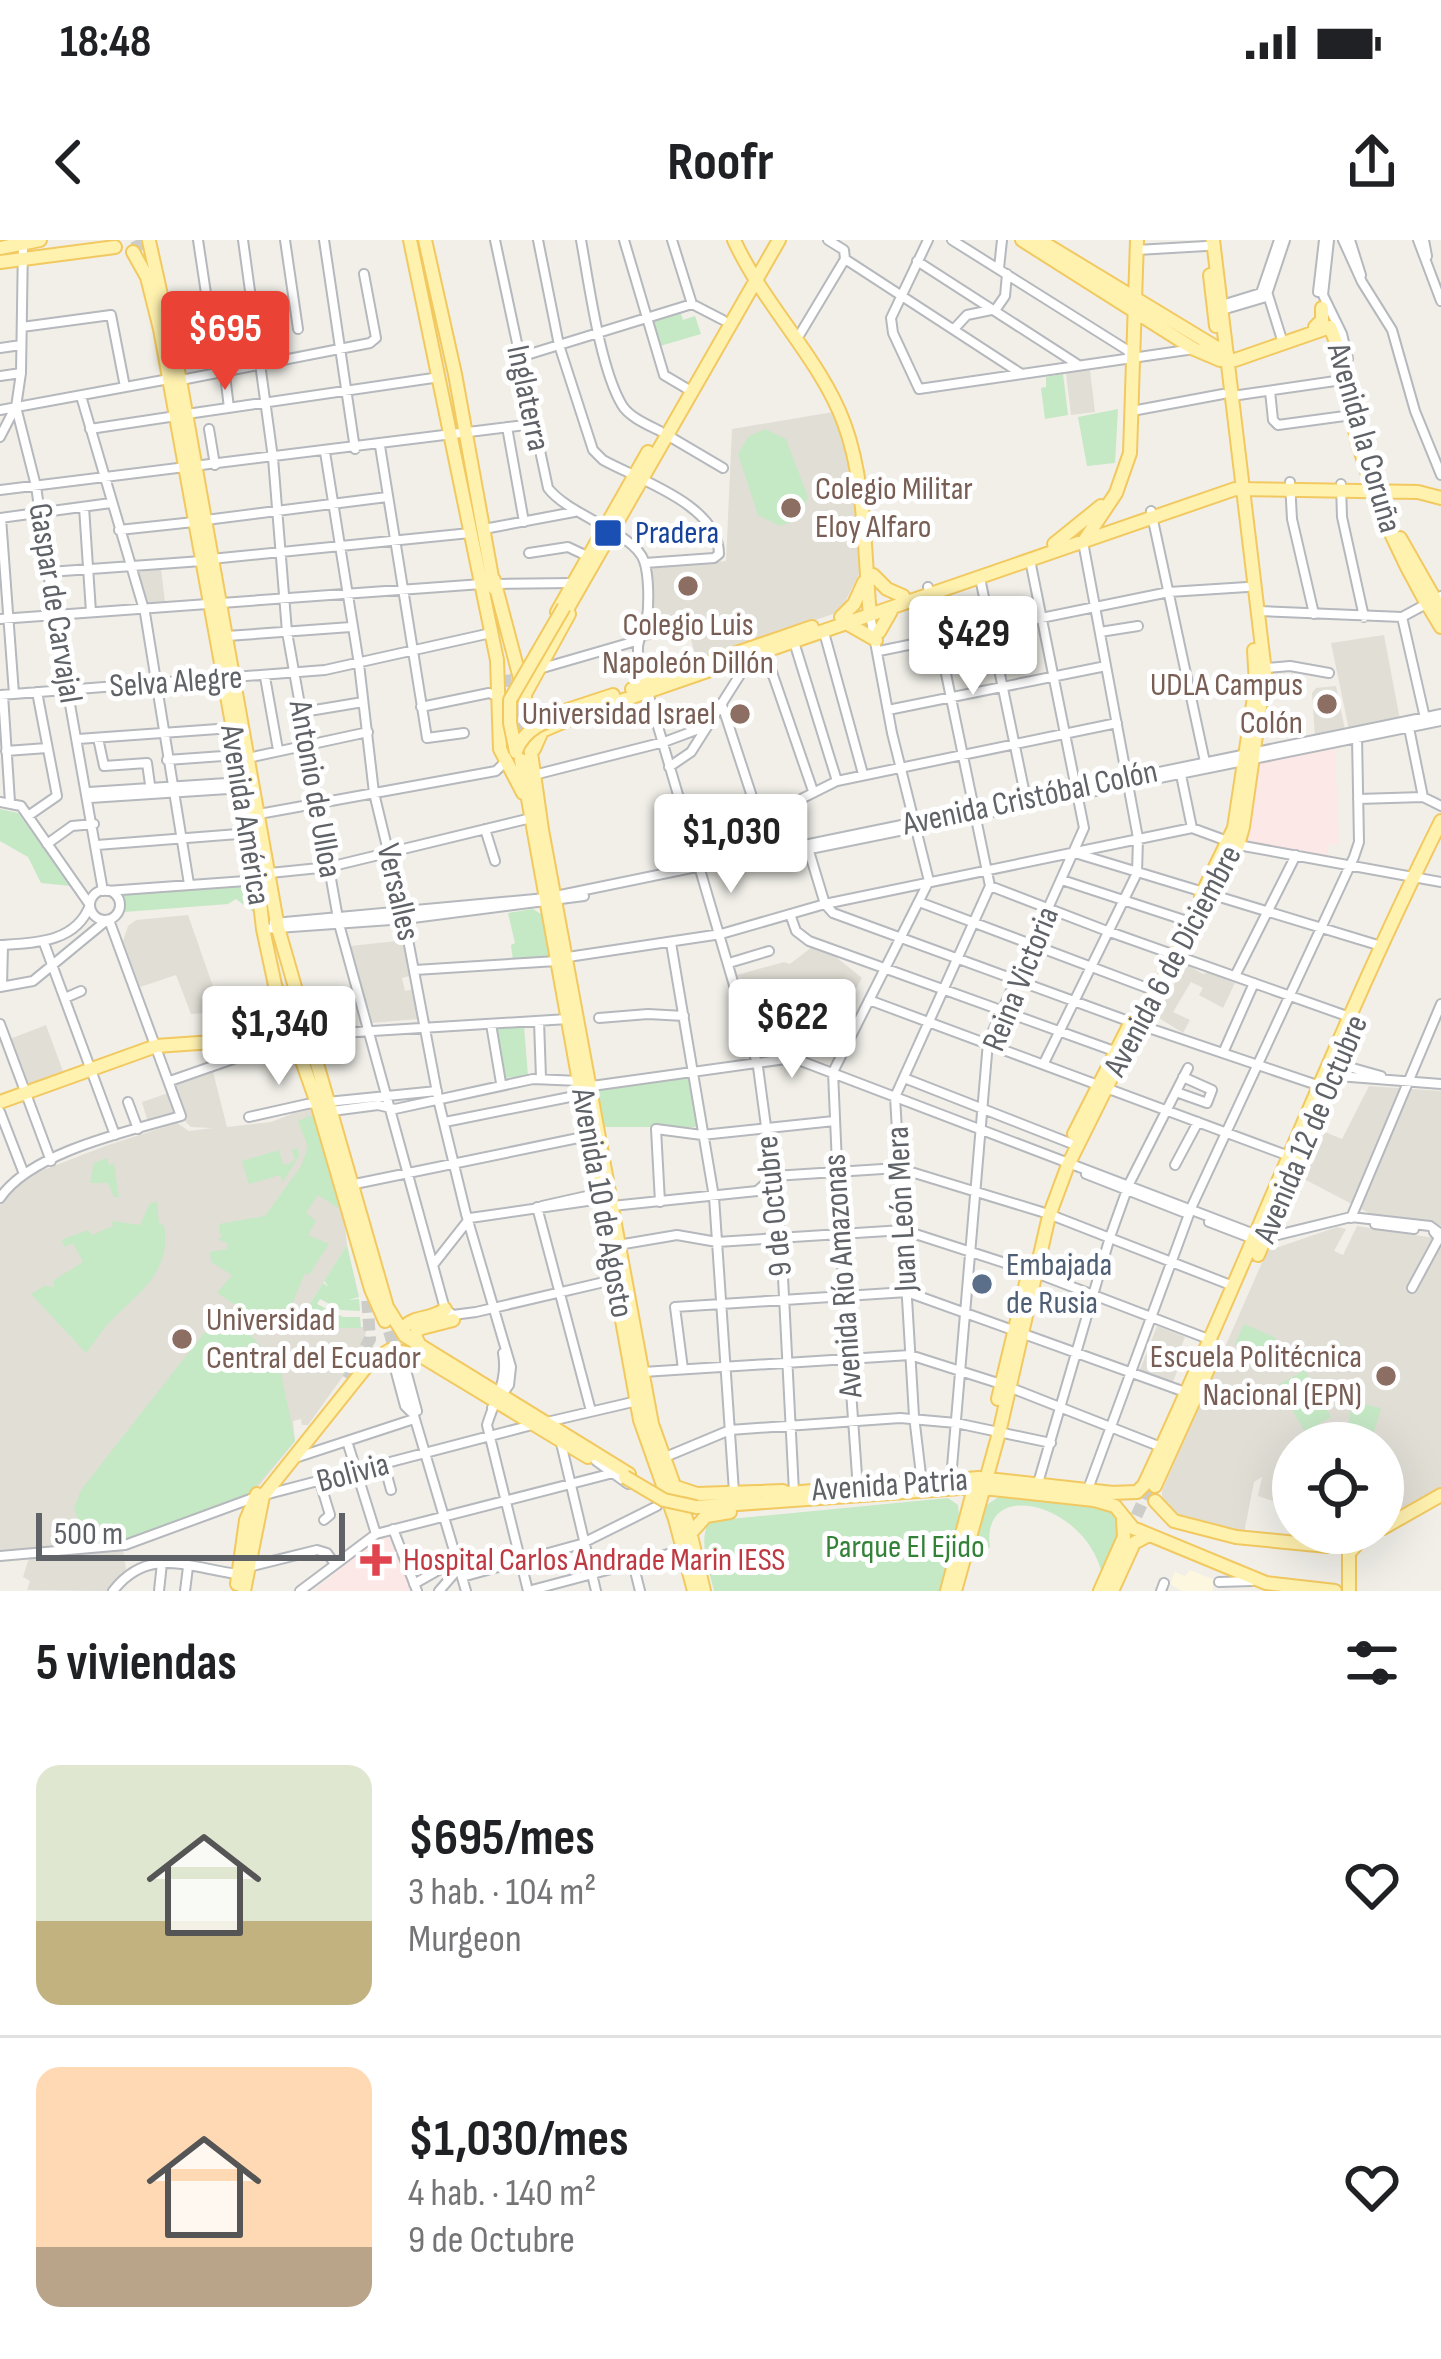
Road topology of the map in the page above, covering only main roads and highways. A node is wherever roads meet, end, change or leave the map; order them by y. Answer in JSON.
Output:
{"nodes":[{"id":1,"x":40,"y":240,"type":"edge"},
{"id":2,"x":410,"y":240,"type":"edge"},
{"id":3,"x":424,"y":240,"type":"edge"},
{"id":4,"x":1022,"y":240,"type":"edge"},
{"id":5,"x":1039,"y":240,"type":"edge"},
{"id":6,"x":1208,"y":242,"type":"edge"},
{"id":7,"x":112,"y":243,"type":"edge"},
{"id":8,"x":1133,"y":243,"type":"edge"},
{"id":9,"x":0,"y":248,"type":"edge"},
{"id":10,"x":144,"y":250,"type":"edge"},
{"id":11,"x":24,"y":251,"type":"junction"},
{"id":12,"x":0,"y":262,"type":"edge"},
{"id":13,"x":758,"y":262,"type":"edge"},
{"id":14,"x":744,"y":301,"type":"junction"},
{"id":15,"x":1132,"y":304,"type":"junction"},
{"id":16,"x":1324,"y":321,"type":"junction"},
{"id":17,"x":164,"y":325,"type":"junction"},
{"id":18,"x":1218,"y":354,"type":"junction"},
{"id":19,"x":1129,"y":357,"type":"junction"},
{"id":20,"x":1346,"y":379,"type":"junction"},
{"id":21,"x":689,"y":390,"type":"junction"},
{"id":22,"x":459,"y":434,"type":"junction"},
{"id":23,"x":1238,"y":485,"type":"junction"},
{"id":24,"x":1377,"y":490,"type":"junction"},
{"id":25,"x":1441,"y":498,"type":"edge"},
{"id":26,"x":1104,"y":506,"type":"junction"},
{"id":27,"x":1152,"y":514,"type":"junction"},
{"id":28,"x":1119,"y":521,"type":"junction"},
{"id":29,"x":477,"y":531,"type":"junction"},
{"id":30,"x":608,"y":531,"type":"junction"},
{"id":31,"x":1086,"y":536,"type":"junction"},
{"id":32,"x":1054,"y":544,"type":"junction"},
{"id":33,"x":1035,"y":555,"type":"junction"},
{"id":34,"x":477,"y":558,"type":"junction"},
{"id":35,"x":870,"y":575,"type":"junction"},
{"id":36,"x":490,"y":583,"type":"junction"},
{"id":37,"x":572,"y":585,"type":"junction"},
{"id":38,"x":929,"y":591,"type":"junction"},
{"id":39,"x":900,"y":601,"type":"junction"},
{"id":40,"x":1436,"y":602,"type":"edge"},
{"id":41,"x":214,"y":603,"type":"junction"},
{"id":42,"x":568,"y":606,"type":"junction"},
{"id":43,"x":874,"y":610,"type":"junction"},
{"id":44,"x":844,"y":621,"type":"junction"},
{"id":45,"x":1441,"y":628,"type":"edge"},
{"id":46,"x":819,"y":629,"type":"junction"},
{"id":47,"x":746,"y":659,"type":"junction"},
{"id":48,"x":228,"y":679,"type":"junction"},
{"id":49,"x":516,"y":680,"type":"junction"},
{"id":50,"x":646,"y":688,"type":"junction"},
{"id":51,"x":626,"y":691,"type":"junction"},
{"id":52,"x":498,"y":715,"type":"junction"},
{"id":53,"x":552,"y":722,"type":"junction"},
{"id":54,"x":528,"y":723,"type":"junction"},
{"id":55,"x":242,"y":756,"type":"junction"},
{"id":56,"x":502,"y":756,"type":"junction"},
{"id":57,"x":1249,"y":758,"type":"junction"},
{"id":58,"x":525,"y":759,"type":"junction"},
{"id":59,"x":525,"y":795,"type":"junction"},
{"id":60,"x":533,"y":814,"type":"junction"},
{"id":61,"x":1441,"y":821,"type":"edge"},
{"id":62,"x":1441,"y":837,"type":"edge"},
{"id":63,"x":1418,"y":876,"type":"junction"},
{"id":64,"x":264,"y":877,"type":"junction"},
{"id":65,"x":1207,"y":893,"type":"junction"},
{"id":66,"x":270,"y":926,"type":"junction"},
{"id":67,"x":1174,"y":953,"type":"junction"},
{"id":68,"x":563,"y":959,"type":"junction"},
{"id":69,"x":283,"y":1010,"type":"junction"},
{"id":70,"x":1354,"y":1018,"type":"junction"},
{"id":71,"x":1135,"y":1023,"type":"junction"},
{"id":72,"x":288,"y":1038,"type":"junction"},
{"id":73,"x":1101,"y":1085,"type":"junction"},
{"id":74,"x":584,"y":1087,"type":"junction"},
{"id":75,"x":324,"y":1106,"type":"junction"},
{"id":76,"x":0,"y":1107,"type":"edge"},
{"id":77,"x":1064,"y":1164,"type":"junction"},
{"id":78,"x":604,"y":1199,"type":"junction"},
{"id":79,"x":356,"y":1220,"type":"junction"},
{"id":80,"x":1260,"y":1239,"type":"junction"},
{"id":81,"x":621,"y":1279,"type":"junction"},
{"id":82,"x":372,"y":1294,"type":"tunnel mouth"},
{"id":83,"x":1229,"y":1311,"type":"junction"},
{"id":84,"x":410,"y":1332,"type":"junction"},
{"id":85,"x":1212,"y":1340,"type":"junction"},
{"id":86,"x":407,"y":1353,"type":"junction"},
{"id":87,"x":1214,"y":1358,"type":"junction"},
{"id":88,"x":348,"y":1378,"type":"tunnel mouth"},
{"id":89,"x":1185,"y":1406,"type":"junction"},
{"id":90,"x":541,"y":1423,"type":"junction"},
{"id":91,"x":301,"y":1450,"type":"junction"},
{"id":92,"x":597,"y":1457,"type":"junction"},
{"id":93,"x":656,"y":1457,"type":"junction"},
{"id":94,"x":985,"y":1479,"type":"junction"},
{"id":95,"x":951,"y":1483,"type":"junction"},
{"id":96,"x":671,"y":1485,"type":"junction"},
{"id":97,"x":1037,"y":1488,"type":"junction"},
{"id":98,"x":1148,"y":1491,"type":"junction"},
{"id":99,"x":1110,"y":1493,"type":"junction"},
{"id":100,"x":792,"y":1495,"type":"junction"},
{"id":101,"x":1441,"y":1495,"type":"edge"},
{"id":102,"x":258,"y":1497,"type":"junction"},
{"id":103,"x":971,"y":1510,"type":"junction"},
{"id":104,"x":1404,"y":1516,"type":"edge"},
{"id":105,"x":1124,"y":1517,"type":"junction"},
{"id":106,"x":688,"y":1530,"type":"junction"},
{"id":107,"x":1146,"y":1532,"type":"junction"},
{"id":108,"x":1128,"y":1541,"type":"tunnel mouth"},
{"id":109,"x":1272,"y":1541,"type":"edge"},
{"id":110,"x":1340,"y":1554,"type":"edge"},
{"id":111,"x":1350,"y":1554,"type":"edge"},
{"id":112,"x":239,"y":1591,"type":"edge"},
{"id":113,"x":694,"y":1591,"type":"edge"},
{"id":114,"x":704,"y":1591,"type":"edge"},
{"id":115,"x":951,"y":1591,"type":"edge"},
{"id":116,"x":1106,"y":1591,"type":"edge"},
{"id":117,"x":1333,"y":1591,"type":"edge"},
{"id":118,"x":1349,"y":1591,"type":"edge"}],
"edges":[{"from":1,"to":11,"type":"main road"},
{"from":2,"to":22,"type":"main road","name":"Avenida 10 de Agosto"},
{"from":3,"to":22,"type":"main road","name":"Avenida 10 de Agosto"},
{"from":4,"to":15,"type":"main road"},
{"from":5,"to":15,"type":"main road"},
{"from":6,"to":18,"type":"main road","name":"Avenida 6 de Diciembre"},
{"from":6,"to":18,"type":"main road","name":"Avenida 6 de Diciembre"},
{"from":7,"to":10,"type":"main road"},
{"from":7,"to":11,"type":"main road"},
{"from":8,"to":15,"type":"main road"},
{"from":9,"to":11,"type":"main road"},
{"from":10,"to":17,"type":"main road","name":"Avenida América"},
{"from":10,"to":17,"type":"main road","name":"Avenida América"},
{"from":11,"to":12,"type":"main road"},
{"from":13,"to":14,"type":"main road"},
{"from":13,"to":14,"type":"main road"},
{"from":13,"to":21,"type":"main road"},
{"from":13,"to":35,"type":"main road"},
{"from":13,"to":35,"type":"main road"},
{"from":14,"to":21,"type":"main road"},
{"from":15,"to":18,"type":"main road"},
{"from":15,"to":19,"type":"main road"},
{"from":16,"to":18,"type":"main road"},
{"from":16,"to":20,"type":"main road","name":"Avenida la Coruña"},
{"from":16,"to":20,"type":"main road","name":"Avenida la Coruña"},
{"from":17,"to":41,"type":"main road","name":"Avenida América"},
{"from":18,"to":23,"type":"main road","name":"Avenida 6 de Diciembre"},
{"from":19,"to":26,"type":"main road"},
{"from":19,"to":26,"type":"main road"},
{"from":20,"to":24,"type":"main road","name":"Avenida la Coruña"},
{"from":21,"to":30,"type":"main road"},
{"from":22,"to":29,"type":"main road","name":"Avenida 10 de Agosto"},
{"from":23,"to":24,"type":"main road"},
{"from":23,"to":27,"type":"main road"},
{"from":23,"to":57,"type":"main road","name":"Avenida 6 de Diciembre"},
{"from":23,"to":57,"type":"main road","name":"Avenida 6 de Diciembre"},
{"from":24,"to":25,"type":"main road"},
{"from":24,"to":40,"type":"main road","name":"Avenida la Coruña"},
{"from":26,"to":28,"type":"main road"},
{"from":26,"to":31,"type":"main road"},
{"from":26,"to":32,"type":"main road"},
{"from":27,"to":28,"type":"main road"},
{"from":27,"to":31,"type":"main road"},
{"from":28,"to":31,"type":"main road"},
{"from":29,"to":34,"type":"main road","name":"Avenida 10 de Agosto"},
{"from":29,"to":36,"type":"main road","name":"Avenida 10 de Agosto"},
{"from":30,"to":37,"type":"main road"},
{"from":30,"to":42,"type":"main road"},
{"from":31,"to":32,"type":"main road"},
{"from":31,"to":33,"type":"main road"},
{"from":32,"to":33,"type":"main road"},
{"from":33,"to":38,"type":"main road"},
{"from":33,"to":38,"type":"main road"},
{"from":34,"to":36,"type":"main road","name":"Avenida 10 de Agosto"},
{"from":34,"to":49,"type":"main road","name":"Avenida 10 de Agosto"},
{"from":35,"to":39,"type":"main road"},
{"from":35,"to":43,"type":"main road"},
{"from":35,"to":44,"type":"main road"},
{"from":36,"to":49,"type":"main road","name":"Avenida 10 de Agosto"},
{"from":36,"to":52,"type":"main road","name":"Avenida 10 de Agosto"},
{"from":37,"to":42,"type":"main road"},
{"from":37,"to":49,"type":"main road"},
{"from":38,"to":39,"type":"main road"},
{"from":39,"to":43,"type":"main road"},
{"from":39,"to":44,"type":"main road"},
{"from":40,"to":45,"type":"main road","name":"Avenida la Coruña"},
{"from":41,"to":48,"type":"main road","name":"Avenida América"},
{"from":41,"to":48,"type":"main road","name":"Avenida América"},
{"from":42,"to":49,"type":"main road"},
{"from":42,"to":49,"type":"main road"},
{"from":42,"to":58,"type":"main road","bridge":true},
{"from":43,"to":44,"type":"main road"},
{"from":44,"to":46,"type":"main road"},
{"from":46,"to":47,"type":"main road"},
{"from":46,"to":47,"type":"main road"},
{"from":47,"to":50,"type":"main road"},
{"from":48,"to":55,"type":"main road","name":"Avenida América"},
{"from":48,"to":55,"type":"main road","name":"Avenida América"},
{"from":49,"to":54,"type":"main road","name":"Avenida 10 de Agosto"},
{"from":50,"to":51,"type":"main road"},
{"from":50,"to":53,"type":"main road"},
{"from":51,"to":53,"type":"main road"},
{"from":51,"to":58,"type":"main road","bridge":true},
{"from":52,"to":54,"type":"main road"},
{"from":52,"to":56,"type":"main road","name":"Avenida 10 de Agosto"},
{"from":53,"to":54,"type":"main road"},
{"from":53,"to":58,"type":"main road"},
{"from":54,"to":58,"type":"main road","name":"Avenida 10 de Agosto"},
{"from":55,"to":64,"type":"main road","name":"Avenida América"},
{"from":55,"to":64,"type":"main road","name":"Avenida América"},
{"from":56,"to":58,"type":"main road"},
{"from":56,"to":59,"type":"main road","name":"Avenida 10 de Agosto"},
{"from":57,"to":65,"type":"main road","name":"Avenida 6 de Diciembre"},
{"from":58,"to":59,"type":"main road"},
{"from":58,"to":60,"type":"main road","name":"Avenida 10 de Agosto"},
{"from":58,"to":60,"type":"main road","name":"Avenida 10 de Agosto"},
{"from":59,"to":60,"type":"main road","name":"Avenida 10 de Agosto"},
{"from":60,"to":68,"type":"main road","name":"Avenida 10 de Agosto"},
{"from":61,"to":63,"type":"main road","name":"Avenida 12 de Octubre"},
{"from":62,"to":63,"type":"main road","name":"Avenida 12 de Octubre"},
{"from":63,"to":70,"type":"main road","name":"Avenida 12 de Octubre"},
{"from":63,"to":70,"type":"main road","name":"Avenida 12 de Octubre"},
{"from":64,"to":66,"type":"main road","name":"Avenida América"},
{"from":65,"to":67,"type":"main road","name":"Avenida 6 de Diciembre"},
{"from":65,"to":67,"type":"main road","name":"Avenida 6 de Diciembre"},
{"from":66,"to":69,"type":"main road","name":"Avenida América"},
{"from":66,"to":72,"type":"main road","name":"Avenida América"},
{"from":67,"to":71,"type":"main road","name":"Avenida 6 de Diciembre"},
{"from":67,"to":71,"type":"main road","name":"Avenida 6 de Diciembre"},
{"from":68,"to":74,"type":"main road","name":"Avenida 10 de Agosto"},
{"from":68,"to":74,"type":"main road","name":"Avenida 10 de Agosto"},
{"from":69,"to":72,"type":"main road","name":"Avenida América"},
{"from":69,"to":72,"type":"main road"},
{"from":70,"to":80,"type":"main road","name":"Avenida 12 de Octubre"},
{"from":71,"to":73,"type":"main road","name":"Avenida 6 de Diciembre"},
{"from":71,"to":73,"type":"main road","name":"Avenida 6 de Diciembre"},
{"from":72,"to":75,"type":"main road","name":"Avenida América"},
{"from":72,"to":76,"type":"main road"},
{"from":73,"to":77,"type":"main road","name":"Avenida 6 de Diciembre"},
{"from":73,"to":77,"type":"main road","name":"Avenida 6 de Diciembre"},
{"from":74,"to":78,"type":"main road","name":"Avenida 10 de Agosto"},
{"from":74,"to":78,"type":"main road","name":"Avenida 10 de Agosto"},
{"from":75,"to":79,"type":"main road","name":"Avenida América"},
{"from":75,"to":79,"type":"main road","name":"Avenida América"},
{"from":77,"to":94,"type":"main road","name":"Avenida 6 de Diciembre"},
{"from":78,"to":81,"type":"main road","name":"Avenida 10 de Agosto"},
{"from":78,"to":81,"type":"main road","name":"Avenida 10 de Agosto"},
{"from":79,"to":82,"type":"main road"},
{"from":79,"to":84,"type":"main road","name":"Avenida América"},
{"from":79,"to":86,"type":"main road","name":"Avenida América"},
{"from":80,"to":83,"type":"main road","name":"Avenida 12 de Octubre"},
{"from":80,"to":83,"type":"main road","name":"Avenida 12 de Octubre"},
{"from":81,"to":93,"type":"main road","name":"Avenida 10 de Agosto"},
{"from":81,"to":93,"type":"main road","name":"Avenida 10 de Agosto"},
{"from":83,"to":85,"type":"main road","name":"Avenida 12 de Octubre"},
{"from":83,"to":87,"type":"main road","name":"Avenida 12 de Octubre"},
{"from":84,"to":86,"type":"main road"},
{"from":84,"to":86,"type":"main road"},
{"from":85,"to":87,"type":"main road"},
{"from":85,"to":89,"type":"main road","name":"Avenida 12 de Octubre"},
{"from":86,"to":90,"type":"main road"},
{"from":86,"to":91,"type":"main road"},
{"from":87,"to":89,"type":"main road","name":"Avenida 12 de Octubre"},
{"from":88,"to":91,"type":"main road"},
{"from":89,"to":98,"type":"main road"},
{"from":89,"to":99,"type":"main road","name":"Avenida 12 de Octubre"},
{"from":90,"to":92,"type":"main road"},
{"from":90,"to":92,"type":"main road"},
{"from":91,"to":102,"type":"main road"},
{"from":91,"to":102,"type":"main road"},
{"from":92,"to":93,"type":"main road"},
{"from":92,"to":100,"type":"main road","name":"Avenida Patria","bridge":true},
{"from":93,"to":96,"type":"main road","name":"Avenida 10 de Agosto"},
{"from":93,"to":113,"type":"main road","name":"Avenida 10 de Agosto"},
{"from":94,"to":95,"type":"main road","name":"Avenida Patria"},
{"from":94,"to":95,"type":"main road","name":"Avenida Patria"},
{"from":94,"to":97,"type":"main road","name":"Avenida Patria"},
{"from":94,"to":103,"type":"main road","name":"Avenida 6 de Diciembre"},
{"from":94,"to":103,"type":"main road"},
{"from":95,"to":100,"type":"main road","name":"Avenida Patria"},
{"from":95,"to":103,"type":"main road"},
{"from":96,"to":100,"type":"main road"},
{"from":96,"to":106,"type":"main road","name":"Avenida 10 de Agosto"},
{"from":97,"to":99,"type":"main road","name":"Avenida Patria"},
{"from":97,"to":105,"type":"main road","name":"Avenida Patria"},
{"from":98,"to":99,"type":"main road","name":"Avenida Patria"},
{"from":98,"to":105,"type":"main road"},
{"from":98,"to":107,"type":"main road"},
{"from":98,"to":109,"type":"main road"},
{"from":100,"to":106,"type":"main road"},
{"from":101,"to":104,"type":"main road"},
{"from":102,"to":112,"type":"main road"},
{"from":103,"to":115,"type":"main road","name":"Avenida 6 de Diciembre"},
{"from":105,"to":107,"type":"main road","name":"Avenida Patria"},
{"from":105,"to":116,"type":"main road"},
{"from":106,"to":113,"type":"main road"},
{"from":106,"to":114,"type":"main road","name":"Avenida 10 de Agosto"},
{"from":107,"to":116,"type":"main road"},
{"from":107,"to":117,"type":"main road","name":"Avenida Patria"},
{"from":108,"to":116,"type":"main road"},
{"from":110,"to":117,"type":"main road"},
{"from":111,"to":118,"type":"main road"}]}
